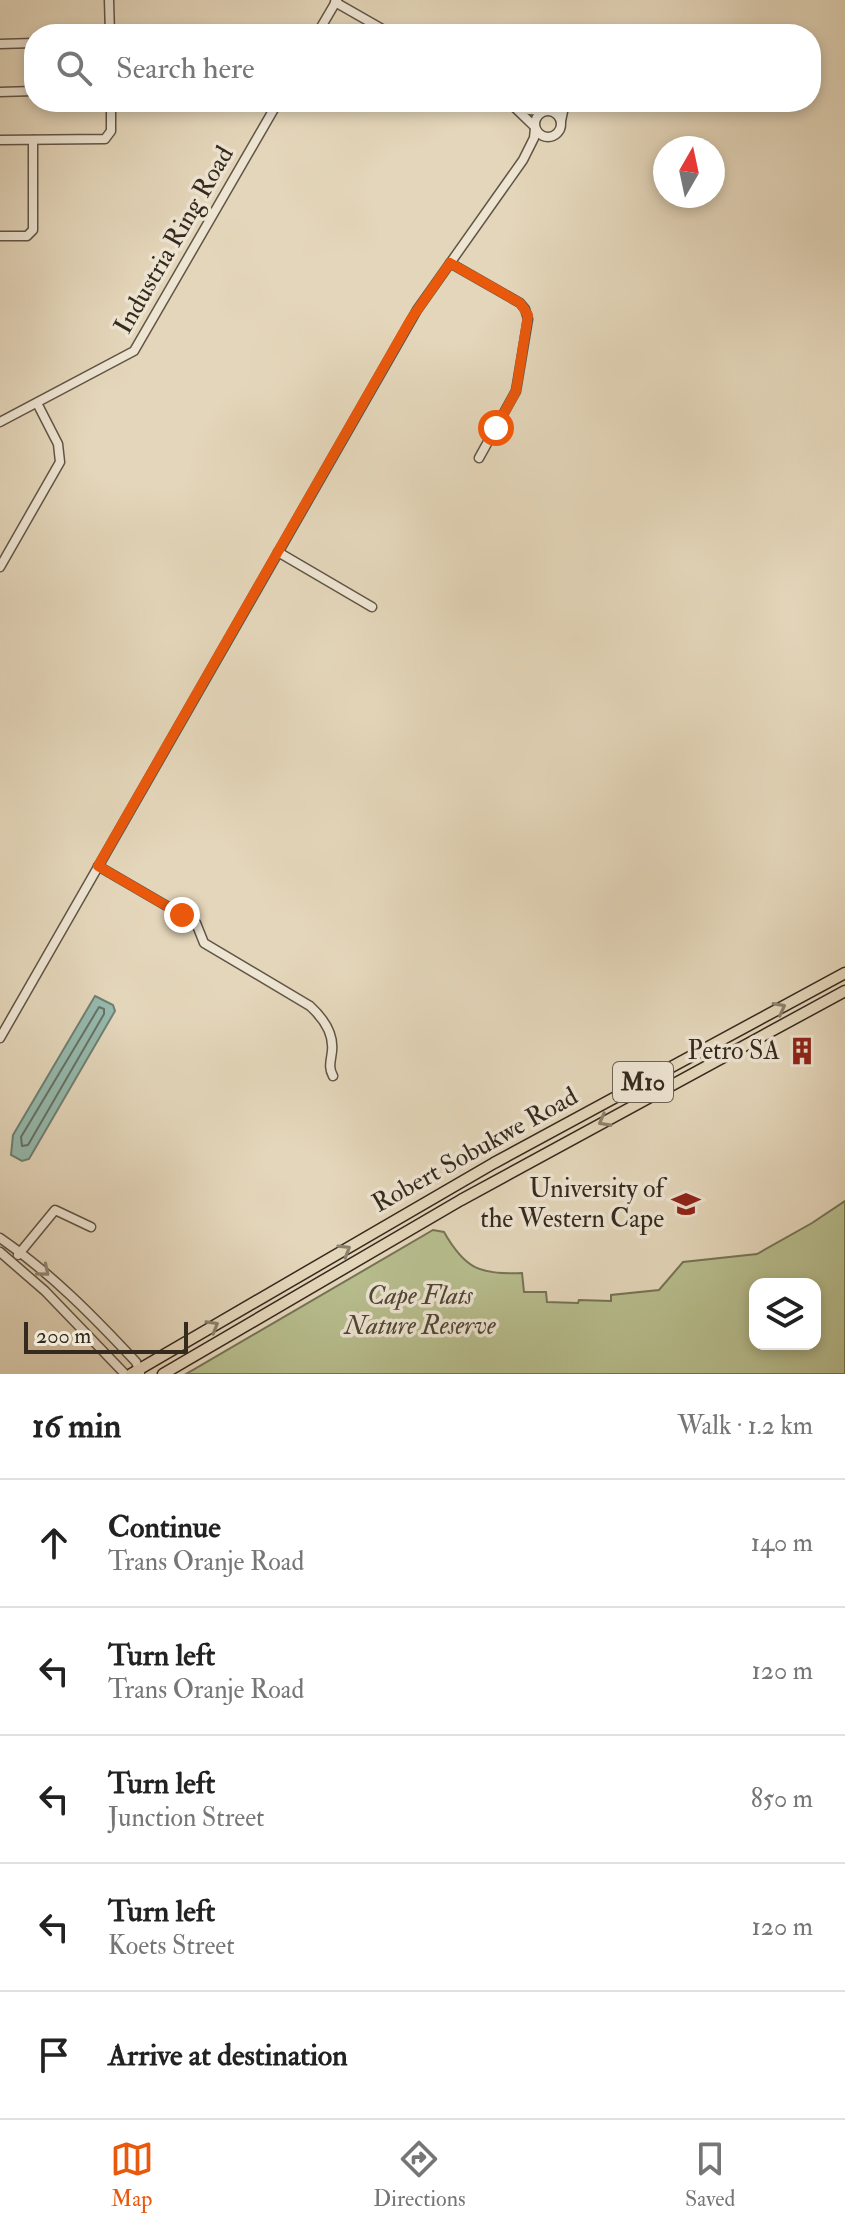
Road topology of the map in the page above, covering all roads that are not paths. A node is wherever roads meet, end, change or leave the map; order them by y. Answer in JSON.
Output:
{"nodes":[{"id":1,"x":109,"y":0,"type":"edge"},
{"id":2,"x":336,"y":1,"type":"edge"},
{"id":3,"x":110,"y":24,"type":"edge"},
{"id":4,"x":323,"y":24,"type":"edge"},
{"id":5,"x":374,"y":24,"type":"edge"},
{"id":6,"x":24,"y":43,"type":"edge"},
{"id":7,"x":0,"y":44,"type":"edge"},
{"id":8,"x":24,"y":91,"type":"edge"},
{"id":9,"x":0,"y":92,"type":"edge"},
{"id":10,"x":110,"y":112,"type":"edge"},
{"id":11,"x":272,"y":112,"type":"edge"},
{"id":12,"x":520,"y":112,"type":"edge"},
{"id":13,"x":543,"y":112,"type":"edge"},
{"id":14,"x":550,"y":112,"type":"edge"},
{"id":15,"x":563,"y":112,"type":"edge"},
{"id":16,"x":561,"y":122,"type":"junction"},
{"id":17,"x":535,"y":127,"type":"junction"},
{"id":18,"x":551,"y":137,"type":"junction"},
{"id":19,"x":0,"y":140,"type":"edge"},
{"id":20,"x":33,"y":140,"type":"junction"},
{"id":21,"x":523,"y":160,"type":"junction"},
{"id":22,"x":0,"y":236,"type":"edge"},
{"id":23,"x":450,"y":263,"type":"junction"},
{"id":24,"x":37,"y":403,"type":"junction"},
{"id":25,"x":0,"y":422,"type":"edge"},
{"id":26,"x":479,"y":458,"type":"dead end"},
{"id":27,"x":278,"y":552,"type":"junction"},
{"id":28,"x":0,"y":567,"type":"edge"},
{"id":29,"x":372,"y":607,"type":"dead end"},
{"id":30,"x":98,"y":866,"type":"junction"},
{"id":31,"x":845,"y":973,"type":"edge"},
{"id":32,"x":845,"y":991,"type":"edge"},
{"id":33,"x":0,"y":1038,"type":"edge"},
{"id":34,"x":333,"y":1076,"type":"dead end"},
{"id":35,"x":91,"y":1227,"type":"dead end"},
{"id":36,"x":0,"y":1238,"type":"edge"},
{"id":37,"x":0,"y":1252,"type":"edge"},
{"id":38,"x":20,"y":1252,"type":"junction"},
{"id":39,"x":12,"y":1262,"type":"junction"},
{"id":40,"x":84,"y":1308,"type":"junction"},
{"id":41,"x":72,"y":1319,"type":"junction"},
{"id":42,"x":134,"y":1373,"type":"edge"},
{"id":43,"x":163,"y":1374,"type":"edge"}],
"edges":[{"from":1,"to":3,"type":"street"},
{"from":2,"to":4,"type":"street"},
{"from":2,"to":5,"type":"street"},
{"from":6,"to":7,"type":"street"},
{"from":8,"to":9,"type":"street"},
{"from":10,"to":20,"type":"street"},
{"from":11,"to":24,"type":"street","name":"Industria Ring Road"},
{"from":12,"to":17,"type":"street"},
{"from":13,"to":17,"type":"street"},
{"from":14,"to":16,"type":"street"},
{"from":15,"to":16,"type":"street"},
{"from":16,"to":18,"type":"street"},
{"from":17,"to":18,"type":"street"},
{"from":17,"to":21,"type":"street"},
{"from":18,"to":21,"type":"street"},
{"from":19,"to":20,"type":"street"},
{"from":20,"to":22,"type":"street"},
{"from":21,"to":23,"type":"street"},
{"from":23,"to":26,"type":"street"},
{"from":23,"to":27,"type":"street"},
{"from":24,"to":25,"type":"street","name":"Industria Ring Road"},
{"from":24,"to":28,"type":"street"},
{"from":27,"to":29,"type":"street"},
{"from":27,"to":30,"type":"street"},
{"from":30,"to":33,"type":"street"},
{"from":30,"to":34,"type":"street"},
{"from":42,"to":31,"type":"main road","name":"Robert Sobukwe Road","number":"M10","one_way":true},
{"from":32,"to":43,"type":"main road","name":"Robert Sobukwe Road","number":"M10","one_way":true},
{"from":35,"to":38,"type":"street"},
{"from":36,"to":38,"type":"street"},
{"from":37,"to":39,"type":"street"},
{"from":38,"to":39,"type":"street"},
{"from":38,"to":40,"type":"street","one_way":true},
{"from":39,"to":41,"type":"street"},
{"from":40,"to":41,"type":"street"},
{"from":40,"to":42,"type":"street"},
{"from":41,"to":42,"type":"street"}]}
